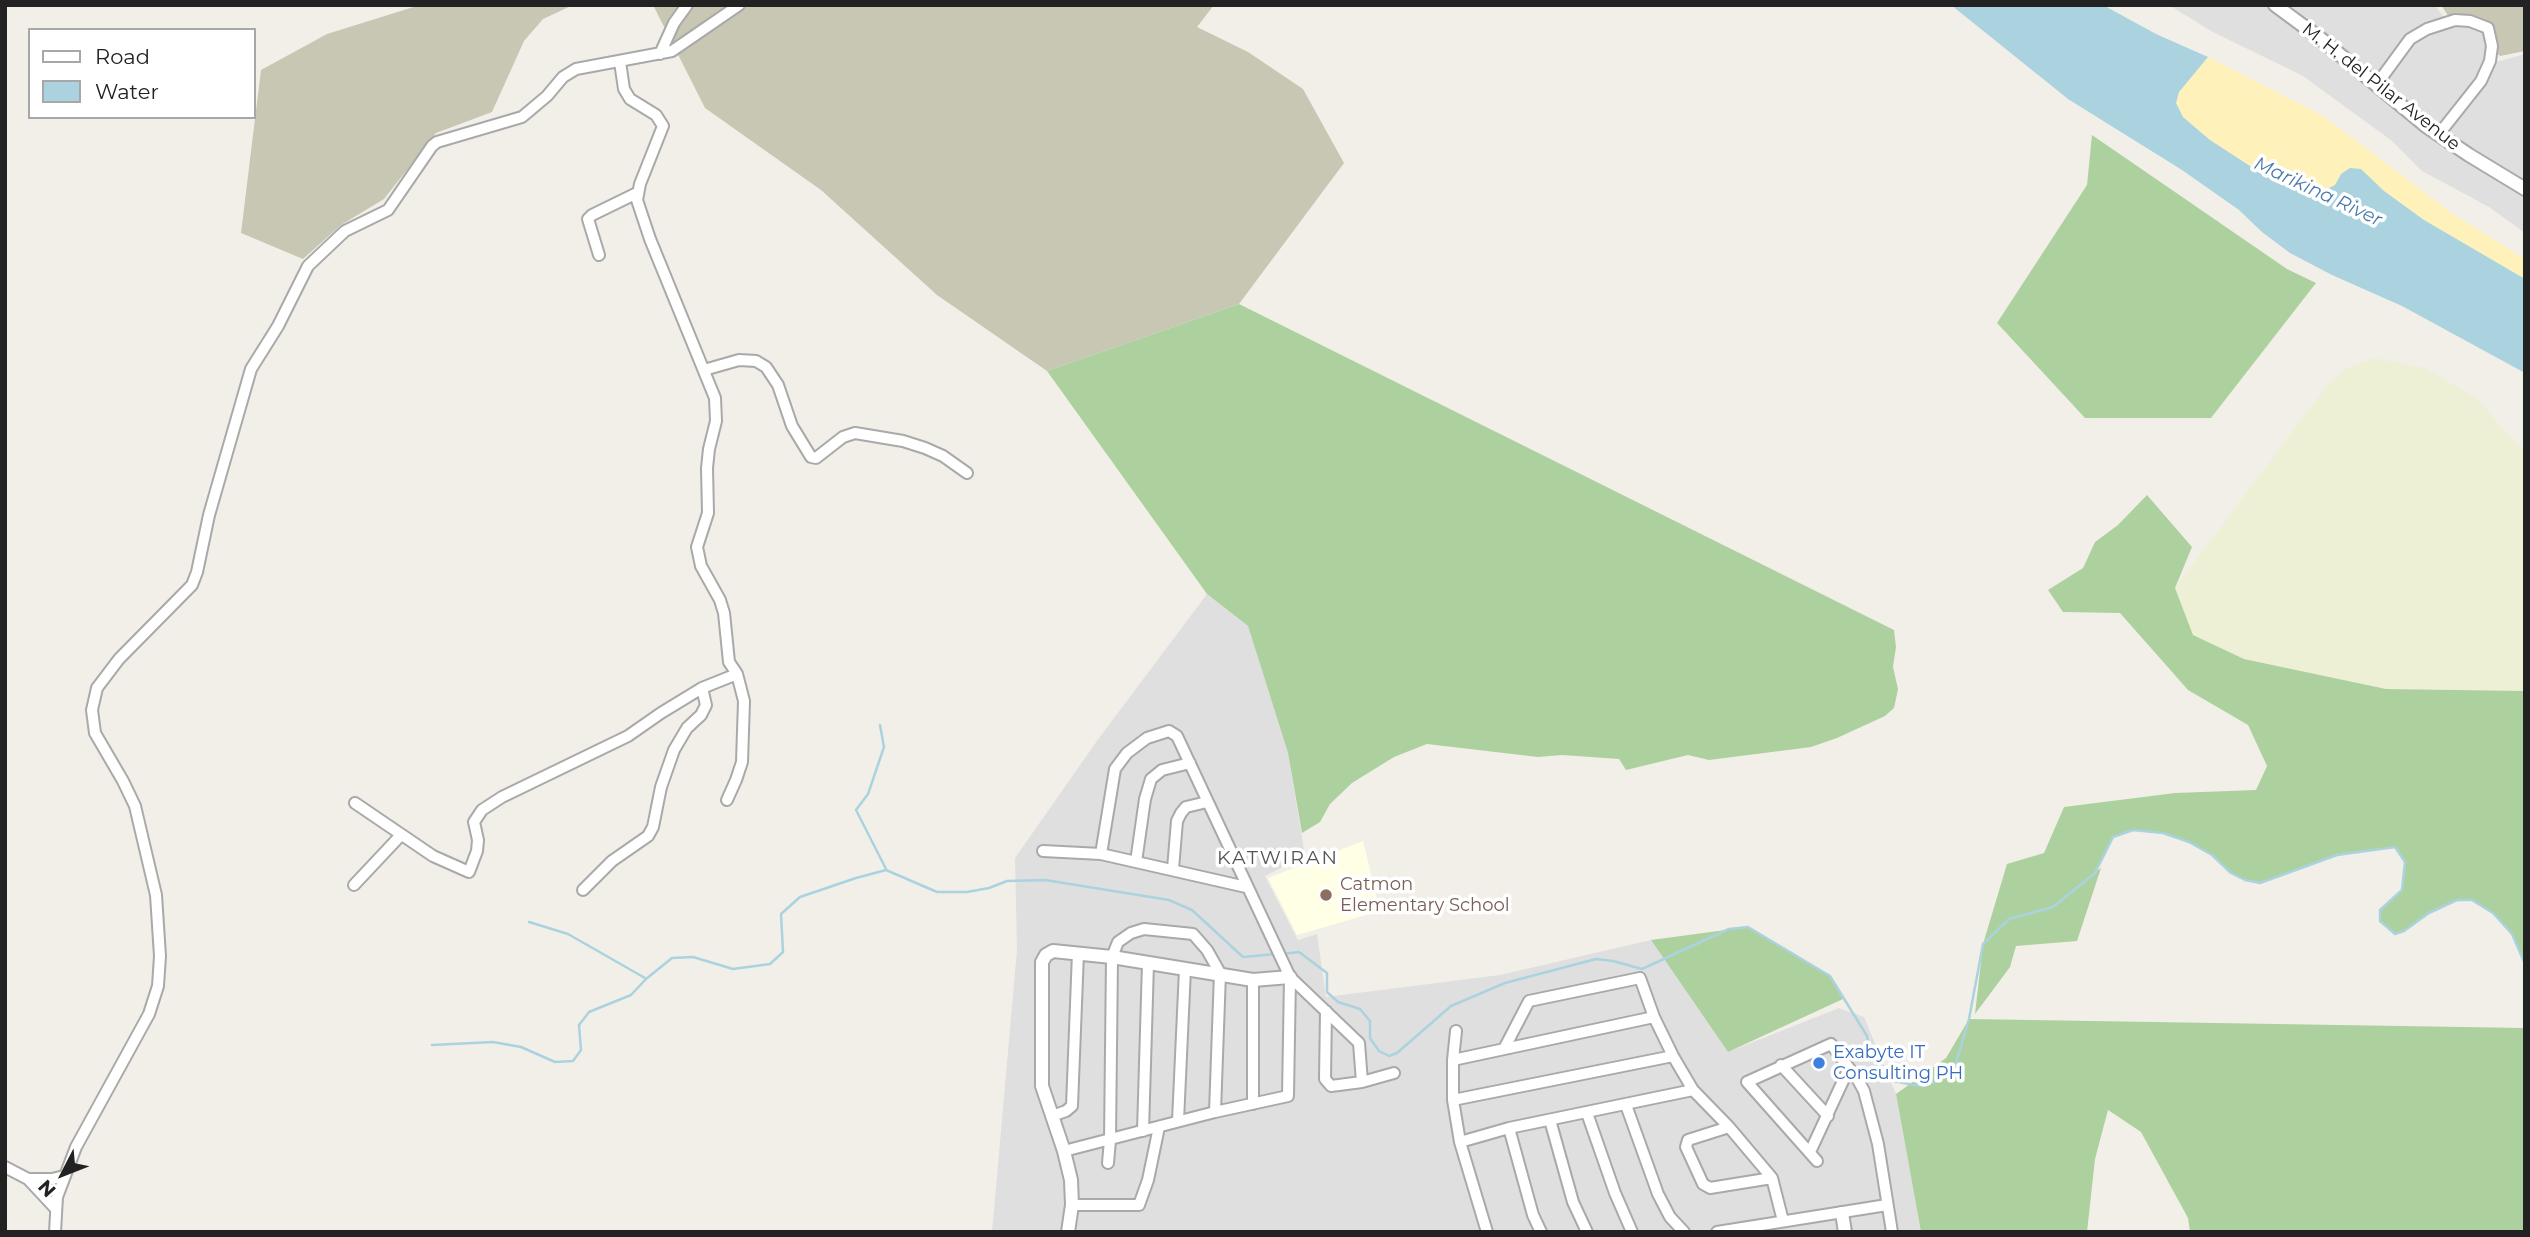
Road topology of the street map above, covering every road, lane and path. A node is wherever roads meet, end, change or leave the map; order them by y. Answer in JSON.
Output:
{"nodes":[{"id":1,"x":687,"y":5,"type":"edge"},
{"id":2,"x":739,"y":5,"type":"edge"},
{"id":3,"x":2275,"y":5,"type":"edge"},
{"id":4,"x":660,"y":54,"type":"junction"},
{"id":5,"x":620,"y":62,"type":"junction"},
{"id":6,"x":2376,"y":84,"type":"junction"},
{"id":7,"x":2439,"y":134,"type":"junction"},
{"id":8,"x":2525,"y":190,"type":"edge"},
{"id":9,"x":638,"y":193,"type":"junction"},
{"id":10,"x":599,"y":255,"type":"dead end"},
{"id":11,"x":704,"y":370,"type":"junction"},
{"id":12,"x":967,"y":473,"type":"dead end"},
{"id":13,"x":737,"y":674,"type":"junction"},
{"id":14,"x":702,"y":688,"type":"junction"},
{"id":15,"x":1190,"y":763,"type":"junction"},
{"id":16,"x":727,"y":800,"type":"dead end"},
{"id":17,"x":1207,"y":802,"type":"junction"},
{"id":18,"x":355,"y":803,"type":"dead end"},
{"id":19,"x":401,"y":835,"type":"junction"},
{"id":20,"x":1042,"y":851,"type":"dead end"},
{"id":21,"x":1101,"y":854,"type":"junction"},
{"id":22,"x":1136,"y":862,"type":"junction"},
{"id":23,"x":1173,"y":869,"type":"junction"},
{"id":24,"x":355,"y":885,"type":"dead end"},
{"id":25,"x":1246,"y":887,"type":"junction"},
{"id":26,"x":583,"y":890,"type":"dead end"},
{"id":27,"x":1078,"y":953,"type":"junction"},
{"id":28,"x":1112,"y":957,"type":"junction"},
{"id":29,"x":1147,"y":963,"type":"junction"},
{"id":30,"x":1185,"y":969,"type":"junction"},
{"id":31,"x":1220,"y":973,"type":"junction"},
{"id":32,"x":1290,"y":977,"type":"junction"},
{"id":33,"x":1253,"y":980,"type":"junction"},
{"id":34,"x":1326,"y":1011,"type":"junction"},
{"id":35,"x":1654,"y":1017,"type":"junction"},
{"id":36,"x":1456,"y":1031,"type":"dead end"},
{"id":37,"x":1505,"y":1048,"type":"junction"},
{"id":38,"x":1673,"y":1056,"type":"junction"},
{"id":39,"x":1453,"y":1060,"type":"junction"},
{"id":40,"x":1781,"y":1065,"type":"junction"},
{"id":41,"x":1849,"y":1068,"type":"junction"},
{"id":42,"x":1394,"y":1073,"type":"dead end"},
{"id":43,"x":1362,"y":1082,"type":"junction"},
{"id":44,"x":1693,"y":1090,"type":"junction"},
{"id":45,"x":1453,"y":1100,"type":"junction"},
{"id":46,"x":1253,"y":1104,"type":"junction"},
{"id":47,"x":1626,"y":1105,"type":"junction"},
{"id":48,"x":1215,"y":1112,"type":"junction"},
{"id":49,"x":1587,"y":1113,"type":"junction"},
{"id":50,"x":1052,"y":1116,"type":"junction"},
{"id":51,"x":1828,"y":1116,"type":"junction"},
{"id":52,"x":1550,"y":1120,"type":"junction"},
{"id":53,"x":1178,"y":1121,"type":"junction"},
{"id":54,"x":1159,"y":1127,"type":"junction"},
{"id":55,"x":1729,"y":1127,"type":"junction"},
{"id":56,"x":1509,"y":1128,"type":"junction"},
{"id":57,"x":1143,"y":1131,"type":"junction"},
{"id":58,"x":1110,"y":1140,"type":"junction"},
{"id":59,"x":1460,"y":1142,"type":"junction"},
{"id":60,"x":1064,"y":1151,"type":"junction"},
{"id":61,"x":1108,"y":1163,"type":"dead end"},
{"id":62,"x":5,"y":1167,"type":"edge"},
{"id":63,"x":64,"y":1176,"type":"junction"},
{"id":64,"x":1772,"y":1178,"type":"junction"},
{"id":65,"x":28,"y":1179,"type":"junction"},
{"id":66,"x":1072,"y":1205,"type":"junction"},
{"id":67,"x":1887,"y":1205,"type":"junction"},
{"id":68,"x":55,"y":1208,"type":"junction"},
{"id":69,"x":1842,"y":1213,"type":"junction"},
{"id":70,"x":1783,"y":1222,"type":"junction"},
{"id":71,"x":55,"y":1232,"type":"edge"},
{"id":72,"x":1068,"y":1232,"type":"edge"},
{"id":73,"x":1487,"y":1232,"type":"edge"},
{"id":74,"x":1541,"y":1232,"type":"edge"},
{"id":75,"x":1587,"y":1232,"type":"edge"},
{"id":76,"x":1633,"y":1232,"type":"edge"},
{"id":77,"x":1684,"y":1232,"type":"edge"},
{"id":78,"x":1717,"y":1232,"type":"edge"},
{"id":79,"x":1845,"y":1232,"type":"edge"},
{"id":80,"x":1892,"y":1232,"type":"edge"}],
"edges":[{"from":1,"to":4,"type":"street"},
{"from":2,"to":4,"type":"street"},
{"from":3,"to":6,"type":"street","name":"M. H. del Pilar Avenue"},
{"from":4,"to":5,"type":"street"},
{"from":5,"to":9,"type":"street"},
{"from":5,"to":63,"type":"street"},
{"from":6,"to":7,"type":"street","name":"M. H. del Pilar Avenue"},
{"from":6,"to":7,"type":"street"},
{"from":7,"to":8,"type":"street","name":"M. H. del Pilar Avenue"},
{"from":9,"to":10,"type":"street"},
{"from":9,"to":11,"type":"street"},
{"from":11,"to":12,"type":"street"},
{"from":11,"to":13,"type":"street"},
{"from":13,"to":14,"type":"street"},
{"from":13,"to":16,"type":"street"},
{"from":14,"to":19,"type":"street"},
{"from":14,"to":26,"type":"street"},
{"from":15,"to":17,"type":"street"},
{"from":15,"to":21,"type":"street"},
{"from":15,"to":22,"type":"street"},
{"from":17,"to":23,"type":"street"},
{"from":17,"to":25,"type":"street"},
{"from":18,"to":19,"type":"street"},
{"from":19,"to":24,"type":"street"},
{"from":20,"to":21,"type":"street"},
{"from":21,"to":22,"type":"street"},
{"from":22,"to":23,"type":"street"},
{"from":23,"to":25,"type":"street"},
{"from":25,"to":32,"type":"street"},
{"from":27,"to":28,"type":"street"},
{"from":27,"to":50,"type":"street"},
{"from":27,"to":50,"type":"street"},
{"from":28,"to":29,"type":"street"},
{"from":28,"to":31,"type":"street"},
{"from":28,"to":58,"type":"street"},
{"from":29,"to":30,"type":"street"},
{"from":29,"to":57,"type":"street"},
{"from":30,"to":31,"type":"street"},
{"from":30,"to":53,"type":"street"},
{"from":31,"to":33,"type":"street"},
{"from":31,"to":48,"type":"street"},
{"from":32,"to":33,"type":"street"},
{"from":32,"to":34,"type":"street"},
{"from":32,"to":46,"type":"street"},
{"from":33,"to":46,"type":"street"},
{"from":34,"to":43,"type":"street"},
{"from":34,"to":43,"type":"street"},
{"from":35,"to":37,"type":"street"},
{"from":35,"to":37,"type":"street"},
{"from":35,"to":38,"type":"street"},
{"from":36,"to":39,"type":"street"},
{"from":37,"to":39,"type":"street"},
{"from":38,"to":44,"type":"street"},
{"from":38,"to":45,"type":"street"},
{"from":39,"to":45,"type":"street"},
{"from":40,"to":41,"type":"street"},
{"from":40,"to":51,"type":"street"},
{"from":40,"to":51,"type":"street"},
{"from":41,"to":51,"type":"street"},
{"from":41,"to":67,"type":"street"},
{"from":42,"to":43,"type":"street"},
{"from":44,"to":47,"type":"street"},
{"from":44,"to":55,"type":"street"},
{"from":45,"to":59,"type":"street"},
{"from":46,"to":48,"type":"street"},
{"from":47,"to":49,"type":"street"},
{"from":47,"to":77,"type":"street"},
{"from":48,"to":53,"type":"street"},
{"from":49,"to":52,"type":"street"},
{"from":49,"to":76,"type":"street"},
{"from":50,"to":60,"type":"street"},
{"from":52,"to":56,"type":"street"},
{"from":52,"to":75,"type":"street"},
{"from":53,"to":54,"type":"street"},
{"from":54,"to":57,"type":"street"},
{"from":54,"to":66,"type":"street"},
{"from":55,"to":64,"type":"street"},
{"from":55,"to":64,"type":"street"},
{"from":56,"to":59,"type":"street"},
{"from":56,"to":74,"type":"street"},
{"from":57,"to":58,"type":"street"},
{"from":58,"to":60,"type":"street"},
{"from":58,"to":61,"type":"street"},
{"from":59,"to":73,"type":"street"},
{"from":60,"to":66,"type":"street"},
{"from":62,"to":65,"type":"street"},
{"from":63,"to":65,"type":"street"},
{"from":63,"to":68,"type":"street"},
{"from":64,"to":70,"type":"street"},
{"from":65,"to":68,"type":"street"},
{"from":66,"to":72,"type":"street"},
{"from":67,"to":69,"type":"street"},
{"from":67,"to":80,"type":"street"},
{"from":68,"to":71,"type":"street"},
{"from":69,"to":70,"type":"street"},
{"from":69,"to":79,"type":"street"},
{"from":70,"to":78,"type":"street"}]}
